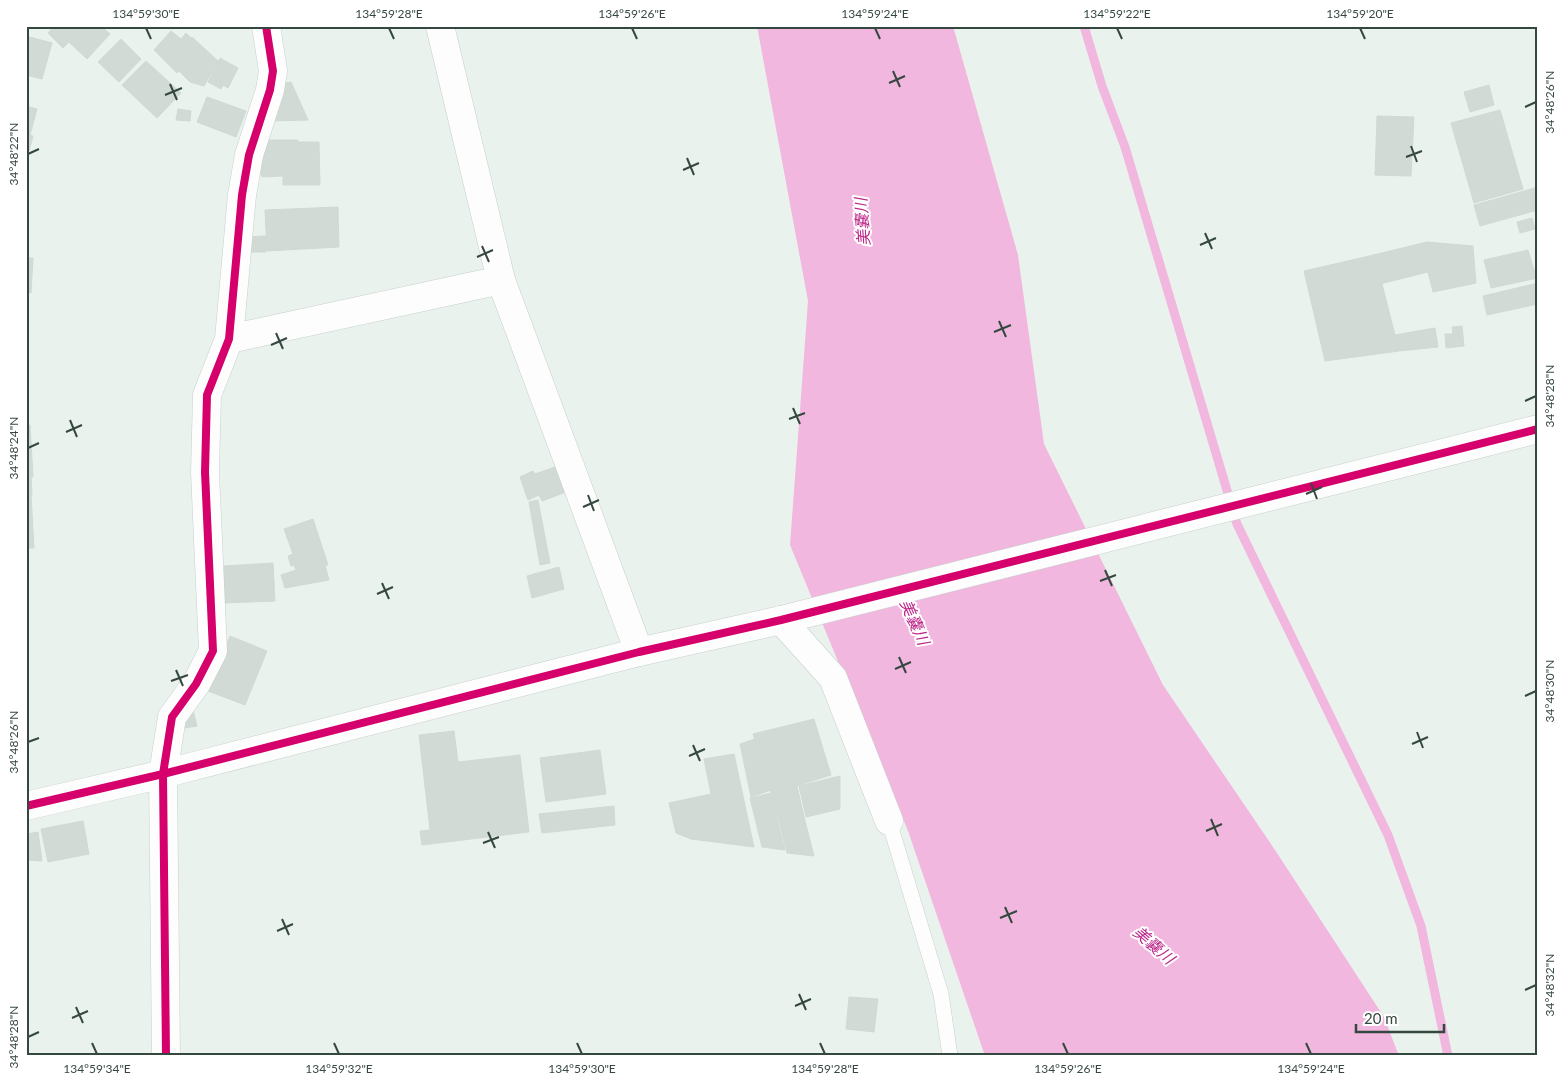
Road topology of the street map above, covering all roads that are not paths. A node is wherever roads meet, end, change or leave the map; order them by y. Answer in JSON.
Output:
{"nodes":[{"id":1,"x":266,"y":26,"type":"edge"},
{"id":2,"x":440,"y":26,"type":"edge"},
{"id":3,"x":502,"y":280,"type":"junction"},
{"id":4,"x":230,"y":339,"type":"junction"},
{"id":5,"x":1538,"y":429,"type":"edge"},
{"id":6,"x":781,"y":620,"type":"junction"},
{"id":7,"x":639,"y":652,"type":"junction"},
{"id":8,"x":162,"y":774,"type":"junction"},
{"id":9,"x":26,"y":806,"type":"edge"},
{"id":10,"x":889,"y":821,"type":"joint"},
{"id":11,"x":166,"y":1056,"type":"edge"},
{"id":12,"x":950,"y":1056,"type":"edge"}],
"edges":[{"from":1,"to":4,"type":"street"},
{"from":2,"to":3,"type":"street"},
{"from":3,"to":4,"type":"street"},
{"from":3,"to":7,"type":"street"},
{"from":4,"to":8,"type":"street"},
{"from":5,"to":6,"type":"street"},
{"from":6,"to":7,"type":"street"},
{"from":6,"to":10,"type":"street"},
{"from":7,"to":8,"type":"street"},
{"from":8,"to":9,"type":"street"},
{"from":8,"to":11,"type":"street"},
{"from":10,"to":12,"type":"lane"}]}
